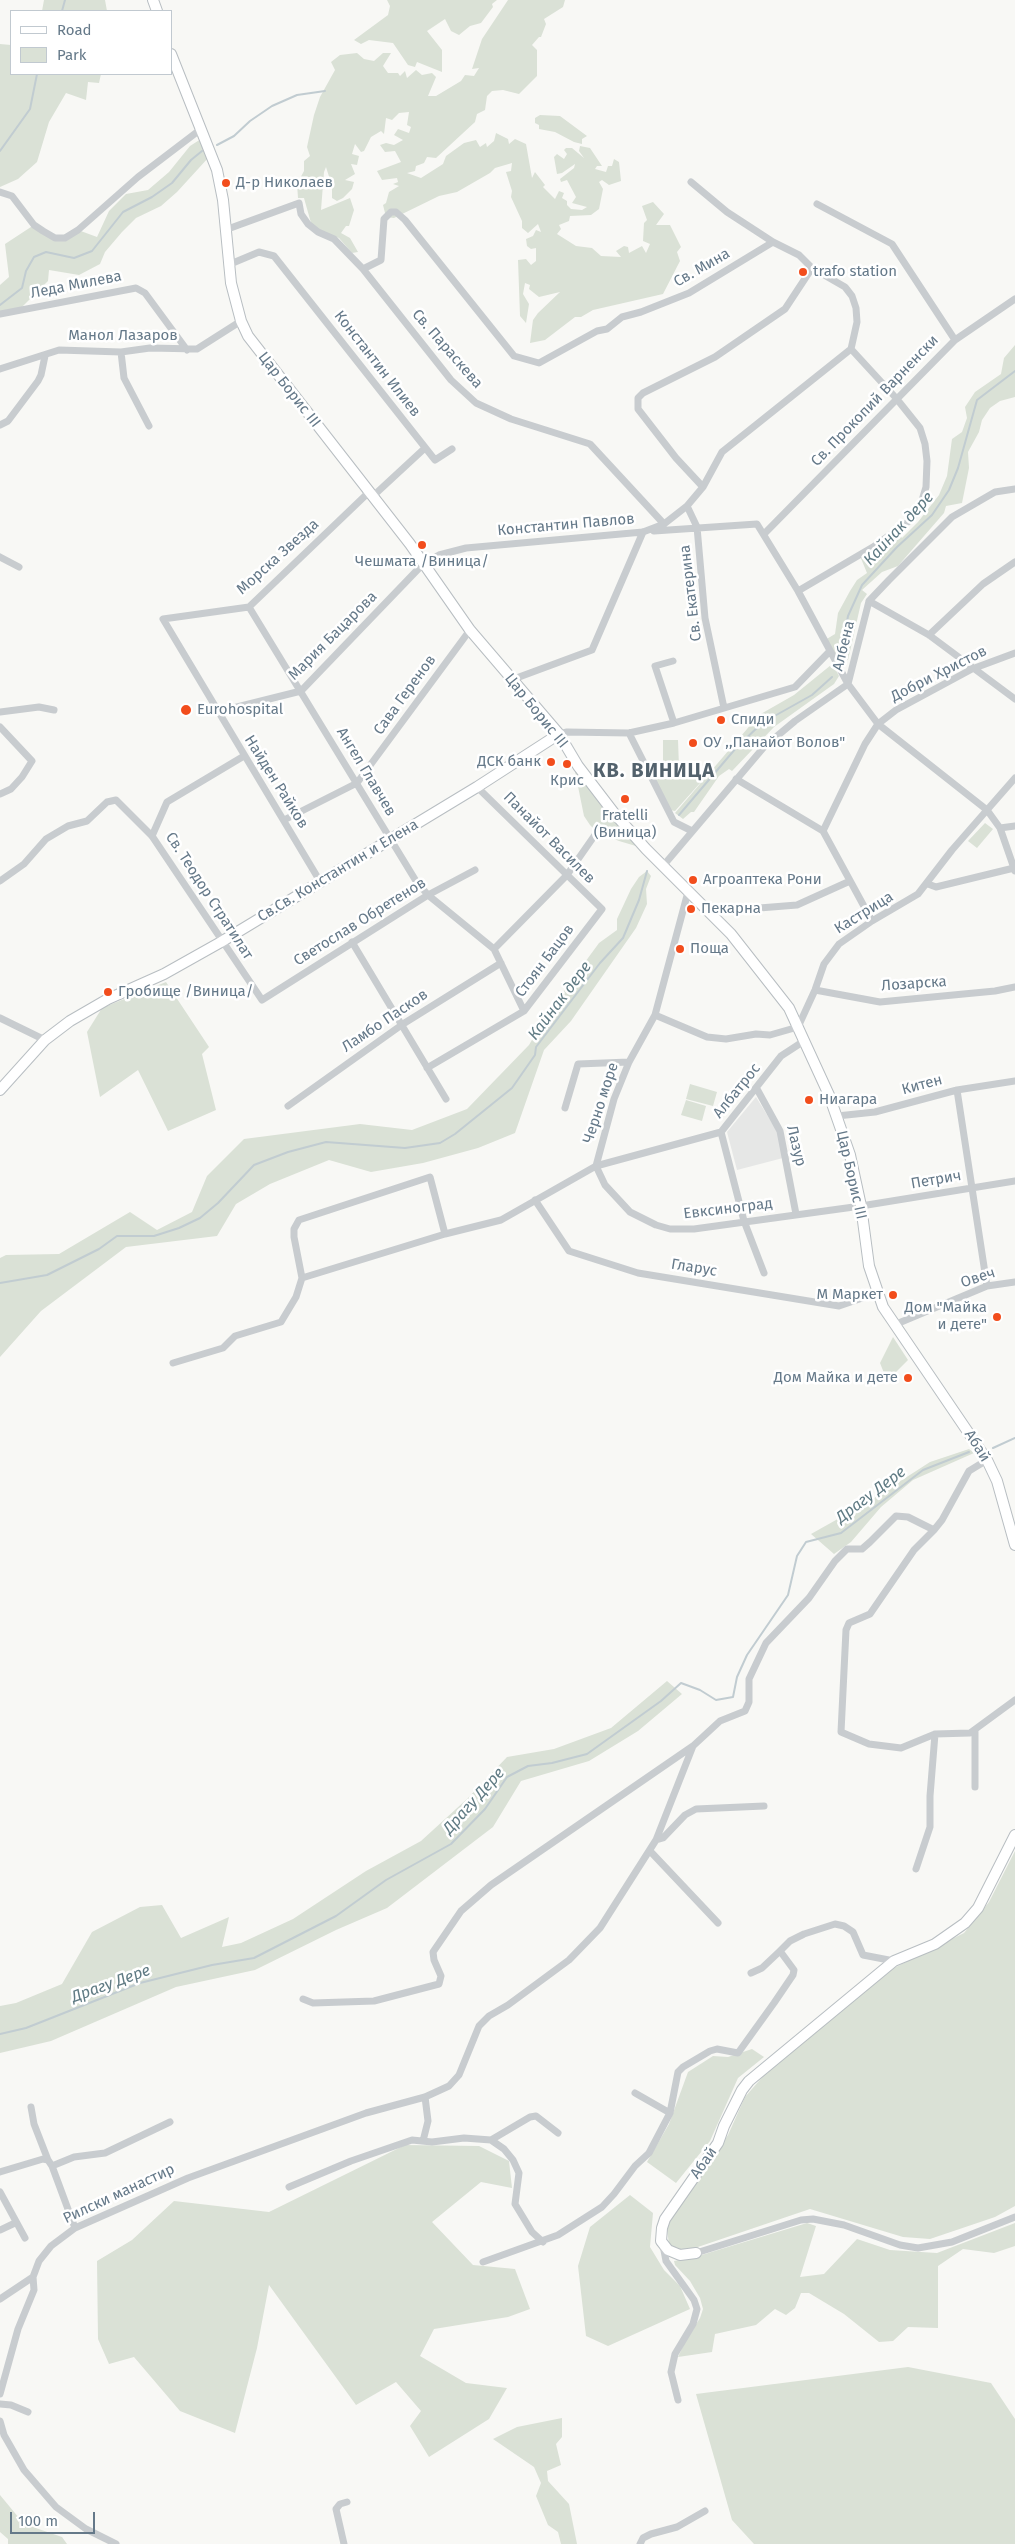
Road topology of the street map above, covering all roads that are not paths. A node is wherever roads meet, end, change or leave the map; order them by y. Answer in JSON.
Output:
{"nodes":[{"id":1,"x":172,"y":56,"type":"edge"},
{"id":2,"x":201,"y":129,"type":"junction"},
{"id":3,"x":691,"y":182,"type":"dead end"},
{"id":4,"x":1,"y":194,"type":"edge"},
{"id":5,"x":817,"y":204,"type":"dead end"},
{"id":6,"x":225,"y":230,"type":"junction"},
{"id":7,"x":773,"y":242,"type":"junction"},
{"id":8,"x":228,"y":264,"type":"junction"},
{"id":9,"x":812,"y":268,"type":"junction"},
{"id":10,"x":363,"y":270,"type":"junction"},
{"id":11,"x":1015,"y":299,"type":"edge"},
{"id":12,"x":0,"y":314,"type":"edge"},
{"id":13,"x":241,"y":322,"type":"junction"},
{"id":14,"x":955,"y":340,"type":"junction"},
{"id":15,"x":851,"y":349,"type":"junction"},
{"id":16,"x":186,"y":350,"type":"junction"},
{"id":17,"x":121,"y":352,"type":"junction"},
{"id":18,"x":45,"y":356,"type":"junction"},
{"id":19,"x":0,"y":369,"type":"edge"},
{"id":20,"x":896,"y":398,"type":"junction"},
{"id":21,"x":0,"y":425,"type":"edge"},
{"id":22,"x":149,"y":426,"type":"dead end"},
{"id":23,"x":452,"y":449,"type":"dead end"},
{"id":24,"x":426,"y":450,"type":"junction"},
{"id":25,"x":703,"y":487,"type":"junction"},
{"id":26,"x":1015,"y":489,"type":"edge"},
{"id":27,"x":370,"y":495,"type":"junction"},
{"id":28,"x":687,"y":506,"type":"junction"},
{"id":29,"x":664,"y":524,"type":"junction"},
{"id":30,"x":697,"y":527,"type":"junction"},
{"id":31,"x":643,"y":532,"type":"junction"},
{"id":32,"x":764,"y":534,"type":"junction"},
{"id":33,"x":0,"y":557,"type":"edge"},
{"id":34,"x":1015,"y":562,"type":"edge"},
{"id":35,"x":424,"y":563,"type":"junction"},
{"id":36,"x":19,"y":567,"type":"dead end"},
{"id":37,"x":798,"y":591,"type":"junction"},
{"id":38,"x":870,"y":601,"type":"junction"},
{"id":39,"x":249,"y":606,"type":"junction"},
{"id":40,"x":163,"y":619,"type":"joint"},
{"id":41,"x":470,"y":630,"type":"junction"},
{"id":42,"x":930,"y":635,"type":"junction"},
{"id":43,"x":829,"y":652,"type":"junction"},
{"id":44,"x":1015,"y":652,"type":"edge"},
{"id":45,"x":673,"y":661,"type":"dead end"},
{"id":46,"x":972,"y":669,"type":"junction"},
{"id":47,"x":511,"y":680,"type":"junction"},
{"id":48,"x":848,"y":684,"type":"junction"},
{"id":49,"x":301,"y":691,"type":"junction"},
{"id":50,"x":1015,"y":698,"type":"edge"},
{"id":51,"x":724,"y":708,"type":"junction"},
{"id":52,"x":54,"y":710,"type":"dead end"},
{"id":53,"x":0,"y":712,"type":"edge"},
{"id":54,"x":217,"y":712,"type":"junction"},
{"id":55,"x":674,"y":723,"type":"junction"},
{"id":56,"x":878,"y":724,"type":"junction"},
{"id":57,"x":0,"y":727,"type":"edge"},
{"id":58,"x":629,"y":733,"type":"junction"},
{"id":59,"x":559,"y":734,"type":"junction"},
{"id":60,"x":244,"y":756,"type":"junction"},
{"id":61,"x":1015,"y":778,"type":"edge"},
{"id":62,"x":736,"y":779,"type":"junction"},
{"id":63,"x":357,"y":783,"type":"junction"},
{"id":64,"x":477,"y":787,"type":"junction"},
{"id":65,"x":0,"y":794,"type":"edge"},
{"id":66,"x":987,"y":810,"type":"junction"},
{"id":67,"x":284,"y":820,"type":"junction"},
{"id":68,"x":1015,"y":826,"type":"edge"},
{"id":69,"x":1000,"y":828,"type":"junction"},
{"id":70,"x":692,"y":831,"type":"junction"},
{"id":71,"x":823,"y":831,"type":"junction"},
{"id":72,"x":597,"y":832,"type":"dead end"},
{"id":73,"x":152,"y":836,"type":"junction"},
{"id":74,"x":390,"y":840,"type":"junction"},
{"id":75,"x":663,"y":866,"type":"junction"},
{"id":76,"x":474,"y":870,"type":"dead end"},
{"id":77,"x":1014,"y":870,"type":"edge"},
{"id":78,"x":566,"y":875,"type":"junction"},
{"id":79,"x":0,"y":881,"type":"edge"},
{"id":80,"x":850,"y":881,"type":"junction"},
{"id":81,"x":321,"y":883,"type":"junction"},
{"id":82,"x":928,"y":884,"type":"junction"},
{"id":83,"x":688,"y":892,"type":"junction"},
{"id":84,"x":428,"y":895,"type":"junction"},
{"id":85,"x":602,"y":910,"type":"joint"},
{"id":86,"x":709,"y":912,"type":"junction"},
{"id":87,"x":872,"y":921,"type":"junction"},
{"id":88,"x":221,"y":942,"type":"junction"},
{"id":89,"x":352,"y":942,"type":"junction"},
{"id":90,"x":494,"y":949,"type":"junction"},
{"id":91,"x":500,"y":963,"type":"junction"},
{"id":92,"x":1015,"y":987,"type":"edge"},
{"id":93,"x":816,"y":990,"type":"junction"},
{"id":94,"x":262,"y":1000,"type":"joint"},
{"id":95,"x":524,"y":1012,"type":"junction"},
{"id":96,"x":655,"y":1015,"type":"junction"},
{"id":97,"x":0,"y":1018,"type":"edge"},
{"id":98,"x":403,"y":1024,"type":"junction"},
{"id":99,"x":798,"y":1027,"type":"junction"},
{"id":100,"x":46,"y":1040,"type":"junction"},
{"id":101,"x":804,"y":1041,"type":"junction"},
{"id":102,"x":628,"y":1062,"type":"junction"},
{"id":103,"x":427,"y":1068,"type":"junction"},
{"id":104,"x":1015,"y":1081,"type":"edge"},
{"id":105,"x":0,"y":1090,"type":"edge"},
{"id":106,"x":757,"y":1090,"type":"junction"},
{"id":107,"x":956,"y":1090,"type":"junction"},
{"id":108,"x":446,"y":1099,"type":"dead end"},
{"id":109,"x":288,"y":1106,"type":"dead end"},
{"id":110,"x":565,"y":1108,"type":"dead end"},
{"id":111,"x":837,"y":1116,"type":"junction"},
{"id":112,"x":721,"y":1132,"type":"junction"},
{"id":113,"x":596,"y":1166,"type":"junction"},
{"id":114,"x":1015,"y":1181,"type":"edge"},
{"id":115,"x":973,"y":1187,"type":"junction"},
{"id":116,"x":535,"y":1200,"type":"junction"},
{"id":117,"x":861,"y":1206,"type":"junction"},
{"id":118,"x":796,"y":1214,"type":"junction"},
{"id":119,"x":744,"y":1221,"type":"junction"},
{"id":120,"x":445,"y":1234,"type":"junction"},
{"id":121,"x":764,"y":1273,"type":"dead end"},
{"id":122,"x":302,"y":1278,"type":"junction"},
{"id":123,"x":1015,"y":1282,"type":"edge"},
{"id":124,"x":987,"y":1286,"type":"junction"},
{"id":125,"x":877,"y":1293,"type":"junction"},
{"id":126,"x":894,"y":1325,"type":"junction"},
{"id":127,"x":917,"y":1358,"type":"joint"},
{"id":128,"x":173,"y":1364,"type":"dead end"},
{"id":129,"x":986,"y":1460,"type":"junction"},
{"id":130,"x":934,"y":1530,"type":"junction"},
{"id":131,"x":1015,"y":1545,"type":"edge"},
{"id":132,"x":1015,"y":1700,"type":"edge"},
{"id":133,"x":975,"y":1731,"type":"junction"},
{"id":134,"x":935,"y":1734,"type":"junction"},
{"id":135,"x":693,"y":1746,"type":"junction"},
{"id":136,"x":975,"y":1786,"type":"dead end"},
{"id":137,"x":764,"y":1806,"type":"dead end"},
{"id":138,"x":1015,"y":1835,"type":"edge"},
{"id":139,"x":656,"y":1840,"type":"junction"},
{"id":140,"x":650,"y":1851,"type":"junction"},
{"id":141,"x":916,"y":1868,"type":"dead end"},
{"id":142,"x":718,"y":1923,"type":"dead end"},
{"id":143,"x":780,"y":1951,"type":"junction"},
{"id":144,"x":894,"y":1961,"type":"junction"},
{"id":145,"x":752,"y":1974,"type":"dead end"},
{"id":146,"x":303,"y":2000,"type":"dead end"},
{"id":147,"x":635,"y":2093,"type":"dead end"},
{"id":148,"x":425,"y":2097,"type":"junction"},
{"id":149,"x":31,"y":2106,"type":"dead end"},
{"id":150,"x":670,"y":2113,"type":"junction"},
{"id":151,"x":170,"y":2122,"type":"dead end"},
{"id":152,"x":558,"y":2133,"type":"dead end"},
{"id":153,"x":491,"y":2140,"type":"junction"},
{"id":154,"x":423,"y":2141,"type":"junction"},
{"id":155,"x":50,"y":2163,"type":"junction"},
{"id":156,"x":0,"y":2172,"type":"edge"},
{"id":157,"x":289,"y":2187,"type":"dead end"},
{"id":158,"x":0,"y":2192,"type":"edge"},
{"id":159,"x":1015,"y":2217,"type":"edge"},
{"id":160,"x":15,"y":2223,"type":"junction"},
{"id":161,"x":75,"y":2228,"type":"junction"},
{"id":162,"x":0,"y":2230,"type":"edge"},
{"id":163,"x":25,"y":2238,"type":"dead end"},
{"id":164,"x":543,"y":2242,"type":"junction"},
{"id":165,"x":663,"y":2245,"type":"junction"},
{"id":166,"x":696,"y":2253,"type":"joint"},
{"id":167,"x":483,"y":2262,"type":"dead end"},
{"id":168,"x":33,"y":2276,"type":"junction"},
{"id":169,"x":0,"y":2299,"type":"edge"},
{"id":170,"x":0,"y":2394,"type":"edge"},
{"id":171,"x":678,"y":2400,"type":"dead end"},
{"id":172,"x":0,"y":2404,"type":"edge"},
{"id":173,"x":28,"y":2412,"type":"dead end"},
{"id":174,"x":0,"y":2421,"type":"edge"},
{"id":175,"x":347,"y":2502,"type":"dead end"},
{"id":176,"x":706,"y":2511,"type":"dead end"},
{"id":177,"x":116,"y":2544,"type":"edge"},
{"id":178,"x":344,"y":2544,"type":"edge"},
{"id":179,"x":640,"y":2544,"type":"edge"}],
"edges":[{"from":1,"to":2,"type":"street","name":"Цар Борис III"},
{"from":2,"to":4,"type":"street"},
{"from":2,"to":6,"type":"street","name":"Цар Борис III"},
{"from":3,"to":7,"type":"street"},
{"from":5,"to":14,"type":"street"},
{"from":6,"to":8,"type":"street","name":"Цар Борис III"},
{"from":6,"to":10,"type":"street","name":"Св. Параскева"},
{"from":7,"to":9,"type":"street"},
{"from":7,"to":10,"type":"street","name":"Св. Мина"},
{"from":8,"to":13,"type":"street","name":"Цар Борис III"},
{"from":8,"to":24,"type":"street","name":"Константин Илиев"},
{"from":9,"to":15,"type":"street"},
{"from":9,"to":25,"type":"street"},
{"from":10,"to":29,"type":"street","name":"Св. Параскева"},
{"from":11,"to":14,"type":"street","name":"Св. Прокопий Варненски"},
{"from":12,"to":16,"type":"street","name":"Леда Милева"},
{"from":13,"to":16,"type":"street","name":"Манол Лазаров"},
{"from":13,"to":27,"type":"street","name":"Цар Борис III"},
{"from":14,"to":20,"type":"street","name":"Св. Прокопий Варненски"},
{"from":15,"to":20,"type":"street"},
{"from":15,"to":25,"type":"street","name":"Константин Павлов"},
{"from":16,"to":17,"type":"street","name":"Манол Лазаров"},
{"from":17,"to":18,"type":"street","name":"Манол Лазаров"},
{"from":17,"to":22,"type":"street"},
{"from":18,"to":19,"type":"street","name":"Манол Лазаров"},
{"from":18,"to":21,"type":"street"},
{"from":20,"to":32,"type":"street","name":"Св. Прокопий Варненски"},
{"from":20,"to":37,"type":"street"},
{"from":23,"to":24,"type":"street"},
{"from":24,"to":27,"type":"street","name":"Морска Звезда"},
{"from":25,"to":28,"type":"street","name":"Константин Павлов"},
{"from":26,"to":38,"type":"street","name":"Албена"},
{"from":27,"to":35,"type":"street","name":"Цар Борис III"},
{"from":27,"to":39,"type":"street","name":"Морска Звезда"},
{"from":28,"to":29,"type":"street","name":"Константин Павлов"},
{"from":28,"to":30,"type":"street","name":"Св. Екатерина"},
{"from":29,"to":31,"type":"street","name":"Константин Павлов"},
{"from":30,"to":31,"type":"street"},
{"from":30,"to":32,"type":"street"},
{"from":30,"to":51,"type":"street","name":"Св. Екатерина"},
{"from":31,"to":35,"type":"street","name":"Константин Павлов"},
{"from":31,"to":47,"type":"street"},
{"from":32,"to":37,"type":"street"},
{"from":33,"to":36,"type":"street"},
{"from":34,"to":42,"type":"street"},
{"from":35,"to":41,"type":"street","name":"Цар Борис III"},
{"from":35,"to":49,"type":"street","name":"Мария Бацарова"},
{"from":37,"to":43,"type":"street"},
{"from":38,"to":42,"type":"street"},
{"from":38,"to":48,"type":"street","name":"Албена"},
{"from":39,"to":40,"type":"street","name":"Морска Звезда"},
{"from":39,"to":49,"type":"street","name":"Ангел Главчев"},
{"from":40,"to":54,"type":"street","name":"Найден Райков"},
{"from":41,"to":47,"type":"street","name":"Цар Борис III"},
{"from":41,"to":63,"type":"street","name":"Сава Геренов"},
{"from":42,"to":46,"type":"street"},
{"from":43,"to":48,"type":"street"},
{"from":43,"to":51,"type":"street"},
{"from":44,"to":46,"type":"street","name":"Добри Христов"},
{"from":45,"to":55,"type":"street"},
{"from":46,"to":50,"type":"street"},
{"from":46,"to":56,"type":"street","name":"Добри Христов"},
{"from":47,"to":59,"type":"street","name":"Цар Борис III"},
{"from":48,"to":56,"type":"street"},
{"from":48,"to":62,"type":"street","name":"Албена"},
{"from":49,"to":54,"type":"street","name":"Мария Бацарова"},
{"from":49,"to":63,"type":"street","name":"Ангел Главчев"},
{"from":51,"to":55,"type":"street"},
{"from":52,"to":53,"type":"street"},
{"from":54,"to":60,"type":"street","name":"Найден Райков"},
{"from":55,"to":58,"type":"street"},
{"from":56,"to":66,"type":"street"},
{"from":56,"to":71,"type":"street","name":"Добри Христов"},
{"from":57,"to":65,"type":"street"},
{"from":58,"to":59,"type":"street"},
{"from":58,"to":70,"type":"street"},
{"from":59,"to":64,"type":"street","name":"Св.Св. Константин и Елена"},
{"from":59,"to":75,"type":"street","name":"Цар Борис III"},
{"from":60,"to":67,"type":"street","name":"Найден Райков"},
{"from":60,"to":73,"type":"street","name":"Св. Теодор Стратилат"},
{"from":61,"to":66,"type":"street","name":"Кастрица"},
{"from":62,"to":70,"type":"street","name":"Албена"},
{"from":62,"to":71,"type":"street"},
{"from":63,"to":67,"type":"street","name":"Сава Геренов"},
{"from":63,"to":74,"type":"street","name":"Ангел Главчев"},
{"from":64,"to":74,"type":"street","name":"Св.Св. Константин и Елена"},
{"from":64,"to":78,"type":"street","name":"Панайот Василев"},
{"from":66,"to":69,"type":"street"},
{"from":66,"to":82,"type":"street","name":"Кастрица"},
{"from":67,"to":81,"type":"street","name":"Найден Райков"},
{"from":68,"to":69,"type":"street"},
{"from":69,"to":77,"type":"street"},
{"from":70,"to":75,"type":"street","name":"Албена"},
{"from":71,"to":80,"type":"street"},
{"from":72,"to":78,"type":"street"},
{"from":73,"to":79,"type":"street"},
{"from":73,"to":88,"type":"street","name":"Св. Теодор Стратилат"},
{"from":74,"to":81,"type":"street","name":"Св.Св. Константин и Елена"},
{"from":74,"to":84,"type":"street","name":"Ангел Главчев"},
{"from":75,"to":83,"type":"street","name":"Цар Борис III"},
{"from":76,"to":84,"type":"street","name":"Светослав Обретенов"},
{"from":77,"to":82,"type":"street"},
{"from":78,"to":85,"type":"street","name":"Панайот Василев"},
{"from":78,"to":90,"type":"street"},
{"from":80,"to":86,"type":"street"},
{"from":80,"to":87,"type":"street"},
{"from":81,"to":88,"type":"street","name":"Св.Св. Константин и Елена"},
{"from":82,"to":87,"type":"street","name":"Кастрица"},
{"from":83,"to":86,"type":"street","name":"Цар Борис III"},
{"from":83,"to":96,"type":"street","name":"Черно море"},
{"from":84,"to":89,"type":"street","name":"Светослав Обретенов"},
{"from":84,"to":90,"type":"street","name":"Ангел Главчев"},
{"from":85,"to":95,"type":"street","name":"Стоян Бацов"},
{"from":86,"to":99,"type":"street","name":"Цар Борис III"},
{"from":87,"to":93,"type":"street","name":"Кастрица"},
{"from":88,"to":94,"type":"street","name":"Св. Теодор Стратилат"},
{"from":88,"to":100,"type":"street","name":"Св.Св. Константин и Елена"},
{"from":89,"to":94,"type":"street","name":"Светослав Обретенов"},
{"from":89,"to":98,"type":"street"},
{"from":90,"to":91,"type":"street","name":"Ангел Главчев"},
{"from":91,"to":95,"type":"street","name":"Ангел Главчев"},
{"from":91,"to":98,"type":"street","name":"Ламбо Пасков"},
{"from":92,"to":93,"type":"street","name":"Лозарска"},
{"from":93,"to":99,"type":"street","name":"Кастрица"},
{"from":95,"to":103,"type":"street","name":"Стоян Бацов"},
{"from":96,"to":99,"type":"street"},
{"from":96,"to":102,"type":"street","name":"Черно море"},
{"from":97,"to":100,"type":"street"},
{"from":98,"to":103,"type":"street"},
{"from":98,"to":109,"type":"street","name":"Ламбо Пасков"},
{"from":99,"to":101,"type":"street","name":"Цар Борис III"},
{"from":100,"to":105,"type":"street","name":"Св.Св. Константин и Елена"},
{"from":101,"to":106,"type":"street","name":"Албатрос"},
{"from":101,"to":111,"type":"street","name":"Цар Борис III"},
{"from":102,"to":110,"type":"street"},
{"from":102,"to":113,"type":"street","name":"Черно море"},
{"from":103,"to":108,"type":"street"},
{"from":104,"to":107,"type":"street","name":"Китен"},
{"from":106,"to":112,"type":"street","name":"Албатрос"},
{"from":106,"to":118,"type":"street","name":"Лазур"},
{"from":107,"to":111,"type":"street","name":"Китен"},
{"from":107,"to":115,"type":"street"},
{"from":111,"to":117,"type":"street","name":"Цар Борис III"},
{"from":112,"to":113,"type":"street","name":"Албатрос"},
{"from":112,"to":119,"type":"street"},
{"from":113,"to":116,"type":"street","name":"Черно море"},
{"from":113,"to":119,"type":"street","name":"Евксиноград"},
{"from":114,"to":115,"type":"street","name":"Петрич"},
{"from":115,"to":117,"type":"street","name":"Петрич"},
{"from":115,"to":124,"type":"street"},
{"from":116,"to":120,"type":"street","name":"Черно море"},
{"from":116,"to":125,"type":"street","name":"Гларус"},
{"from":117,"to":118,"type":"street","name":"Евксиноград"},
{"from":117,"to":125,"type":"street","name":"Цар Борис III"},
{"from":118,"to":119,"type":"street","name":"Евксиноград"},
{"from":119,"to":121,"type":"street"},
{"from":120,"to":122,"type":"street","name":"Черно море"},
{"from":120,"to":122,"type":"street"},
{"from":122,"to":128,"type":"street"},
{"from":123,"to":124,"type":"street","name":"Овеч"},
{"from":124,"to":126,"type":"street","name":"Овеч"},
{"from":125,"to":126,"type":"street","name":"Цар Борис III"},
{"from":126,"to":127,"type":"street","name":"Цар Борис III"},
{"from":127,"to":129,"type":"street","name":"Абай"},
{"from":129,"to":130,"type":"street"},
{"from":129,"to":131,"type":"street","name":"Абай"},
{"from":130,"to":134,"type":"street"},
{"from":130,"to":135,"type":"street"},
{"from":132,"to":133,"type":"street"},
{"from":133,"to":134,"type":"street"},
{"from":133,"to":136,"type":"street"},
{"from":134,"to":141,"type":"street"},
{"from":135,"to":139,"type":"street","name":"Рилски манастир"},
{"from":135,"to":146,"type":"street"},
{"from":137,"to":139,"type":"street"},
{"from":138,"to":144,"type":"street","name":"Абай"},
{"from":139,"to":140,"type":"street","name":"Рилски манастир"},
{"from":140,"to":142,"type":"street"},
{"from":140,"to":148,"type":"street","name":"Рилски манастир"},
{"from":143,"to":144,"type":"street"},
{"from":143,"to":145,"type":"street"},
{"from":143,"to":150,"type":"street"},
{"from":144,"to":165,"type":"street","name":"Абай"},
{"from":147,"to":150,"type":"street"},
{"from":148,"to":154,"type":"street"},
{"from":148,"to":161,"type":"street","name":"Рилски манастир"},
{"from":149,"to":155,"type":"street"},
{"from":150,"to":164,"type":"street"},
{"from":151,"to":155,"type":"street"},
{"from":152,"to":153,"type":"street"},
{"from":153,"to":154,"type":"street"},
{"from":153,"to":164,"type":"street"},
{"from":154,"to":157,"type":"street"},
{"from":155,"to":156,"type":"street"},
{"from":155,"to":161,"type":"street"},
{"from":158,"to":160,"type":"street"},
{"from":159,"to":166,"type":"street"},
{"from":160,"to":162,"type":"street"},
{"from":160,"to":163,"type":"street"},
{"from":161,"to":168,"type":"street","name":"Рилски манастир"},
{"from":164,"to":167,"type":"street"},
{"from":165,"to":166,"type":"street"},
{"from":165,"to":171,"type":"street"},
{"from":168,"to":169,"type":"street","name":"Рилски манастир"},
{"from":168,"to":170,"type":"street"},
{"from":172,"to":173,"type":"street"},
{"from":174,"to":177,"type":"street"},
{"from":175,"to":178,"type":"street"},
{"from":176,"to":179,"type":"street"}]}
